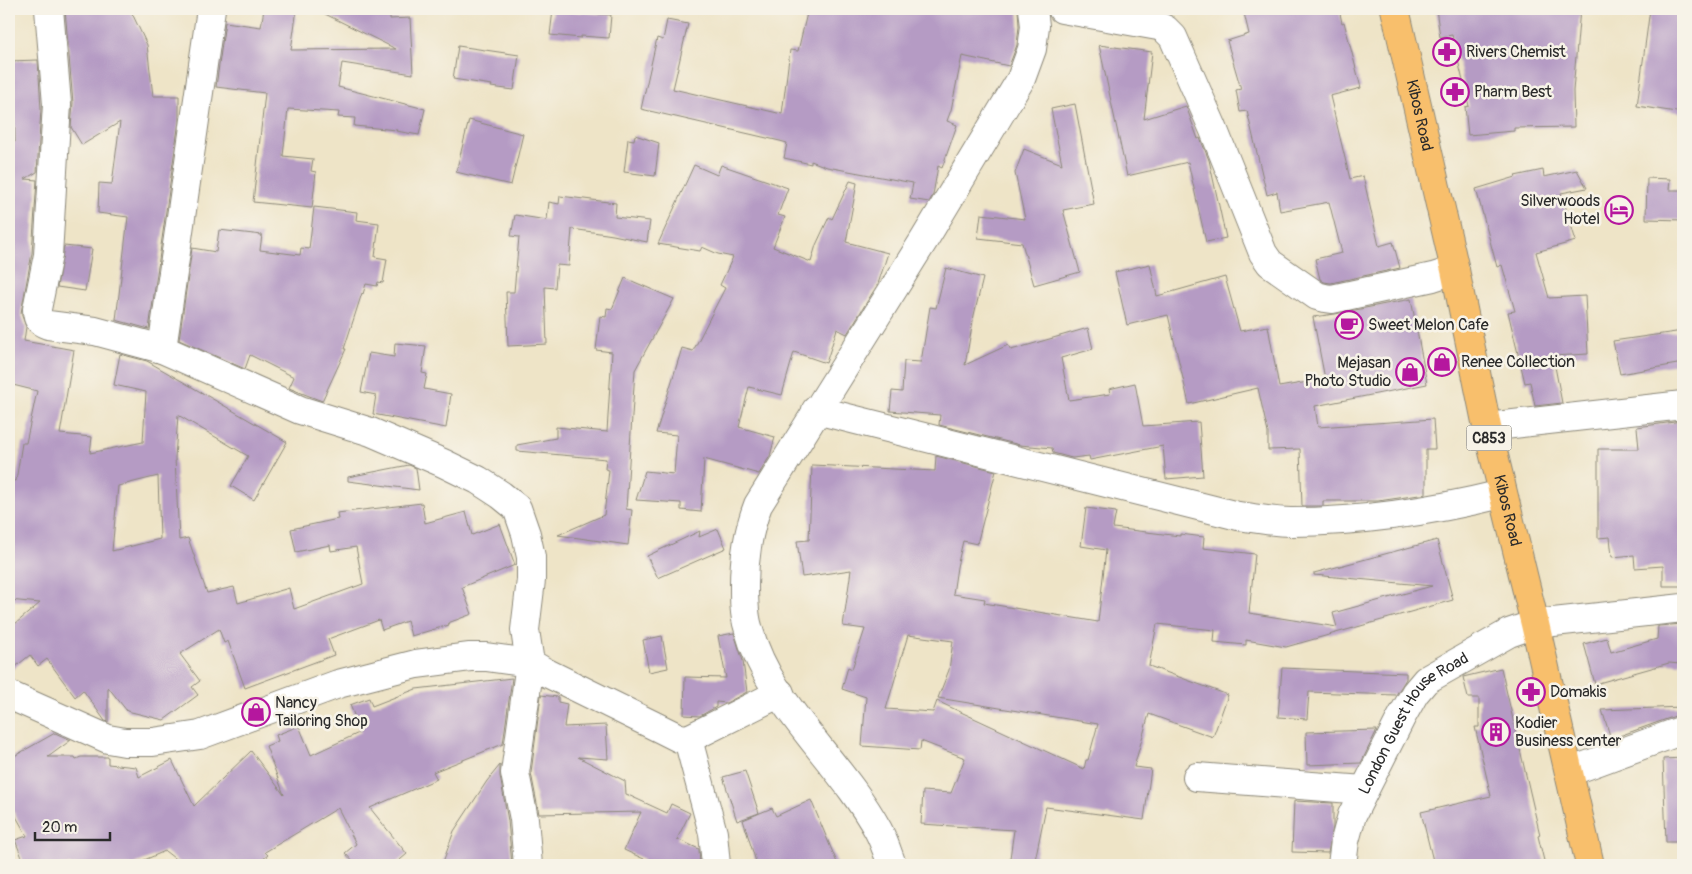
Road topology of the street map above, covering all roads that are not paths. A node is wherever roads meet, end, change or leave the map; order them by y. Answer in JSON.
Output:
{"nodes":[{"id":1,"x":49,"y":9,"type":"edge"},
{"id":2,"x":211,"y":9,"type":"edge"},
{"id":3,"x":1033,"y":9,"type":"edge"},
{"id":4,"x":1062,"y":9,"type":"edge"},
{"id":5,"x":1395,"y":9,"type":"edge"},
{"id":6,"x":1455,"y":270,"type":"junction"},
{"id":7,"x":162,"y":349,"type":"junction"},
{"id":8,"x":1683,"y":405,"type":"edge"},
{"id":9,"x":816,"y":410,"type":"junction"},
{"id":10,"x":1487,"y":426,"type":"junction"},
{"id":11,"x":1502,"y":494,"type":"junction"},
{"id":12,"x":1683,"y":608,"type":"edge"},
{"id":13,"x":1535,"y":624,"type":"junction"},
{"id":14,"x":530,"y":663,"type":"junction"},
{"id":15,"x":9,"y":694,"type":"edge"},
{"id":16,"x":780,"y":694,"type":"junction"},
{"id":17,"x":1683,"y":730,"type":"edge"},
{"id":18,"x":688,"y":740,"type":"junction"},
{"id":19,"x":1569,"y":772,"type":"junction"},
{"id":20,"x":1197,"y":777,"type":"dead end"},
{"id":21,"x":1364,"y":790,"type":"junction"},
{"id":22,"x":528,"y":865,"type":"edge"},
{"id":23,"x":716,"y":865,"type":"edge"},
{"id":24,"x":892,"y":865,"type":"edge"},
{"id":25,"x":1342,"y":865,"type":"edge"},
{"id":26,"x":1590,"y":865,"type":"edge"}],
"edges":[{"from":1,"to":7,"type":"street"},
{"from":2,"to":7,"type":"street"},
{"from":3,"to":9,"type":"street"},
{"from":4,"to":6,"type":"street"},
{"from":5,"to":6,"type":"main road","name":"Kibos Road","number":"C853"},
{"from":6,"to":10,"type":"main road","name":"Kibos Road","number":"C853"},
{"from":7,"to":14,"type":"street"},
{"from":8,"to":10,"type":"street"},
{"from":9,"to":11,"type":"street"},
{"from":9,"to":16,"type":"street"},
{"from":10,"to":11,"type":"main road","name":"Kibos Road","number":"C853"},
{"from":11,"to":13,"type":"main road","name":"Kibos Road","number":"C853"},
{"from":12,"to":13,"type":"street","name":"London Guest House Road"},
{"from":13,"to":19,"type":"main road","name":"Kibos Road","number":"C853"},
{"from":13,"to":21,"type":"street","name":"London Guest House Road"},
{"from":14,"to":15,"type":"street"},
{"from":14,"to":18,"type":"street"},
{"from":14,"to":22,"type":"street"},
{"from":16,"to":18,"type":"street"},
{"from":16,"to":24,"type":"street"},
{"from":17,"to":19,"type":"street"},
{"from":18,"to":23,"type":"street"},
{"from":19,"to":26,"type":"main road","name":"Kibos Road","number":"C853"},
{"from":20,"to":21,"type":"street"},
{"from":21,"to":25,"type":"street","name":"London Guest House Road"}]}
